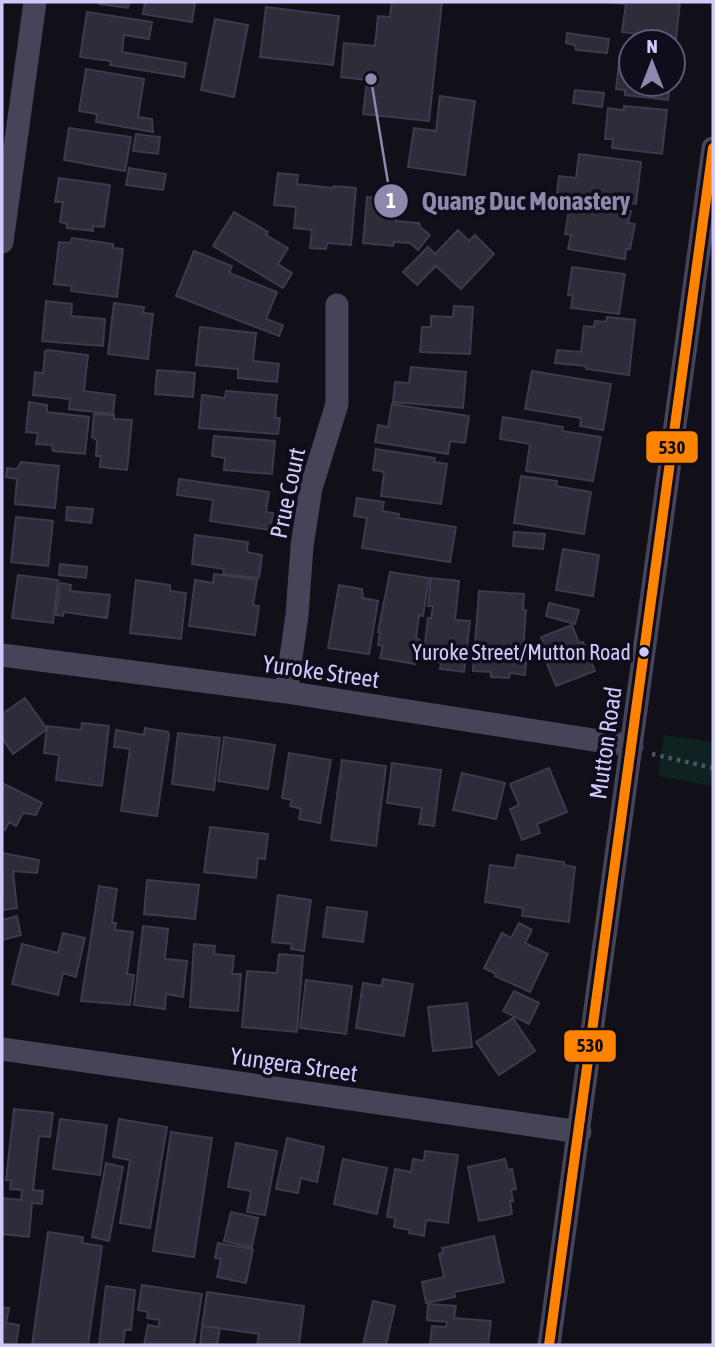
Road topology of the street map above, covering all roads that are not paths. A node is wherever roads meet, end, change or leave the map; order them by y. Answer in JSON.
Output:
{"nodes":[{"id":1,"x":35,"y":2,"type":"edge"},
{"id":2,"x":713,"y":148,"type":"edge"},
{"id":3,"x":2,"y":242,"type":"edge"},
{"id":4,"x":705,"y":263,"type":"edge"},
{"id":5,"x":337,"y":305,"type":"dead end"},
{"id":6,"x":2,"y":655,"type":"edge"},
{"id":7,"x":286,"y":692,"type":"junction"},
{"id":8,"x":632,"y":746,"type":"junction"},
{"id":9,"x":2,"y":1049,"type":"edge"},
{"id":10,"x":580,"y":1132,"type":"junction"},
{"id":11,"x":550,"y":1345,"type":"edge"}],
"edges":[{"from":1,"to":3,"type":"street"},
{"from":2,"to":4,"type":"street","name":"Mutton Road"},
{"from":4,"to":8,"type":"street","name":"Mutton Road"},
{"from":5,"to":7,"type":"street","name":"Prue Court"},
{"from":6,"to":7,"type":"street","name":"Yuroke Street"},
{"from":7,"to":8,"type":"street","name":"Yuroke Street"},
{"from":8,"to":10,"type":"street","name":"Mutton Road"},
{"from":9,"to":10,"type":"street","name":"Yungera Street"},
{"from":10,"to":11,"type":"street","name":"Mutton Road"}]}
